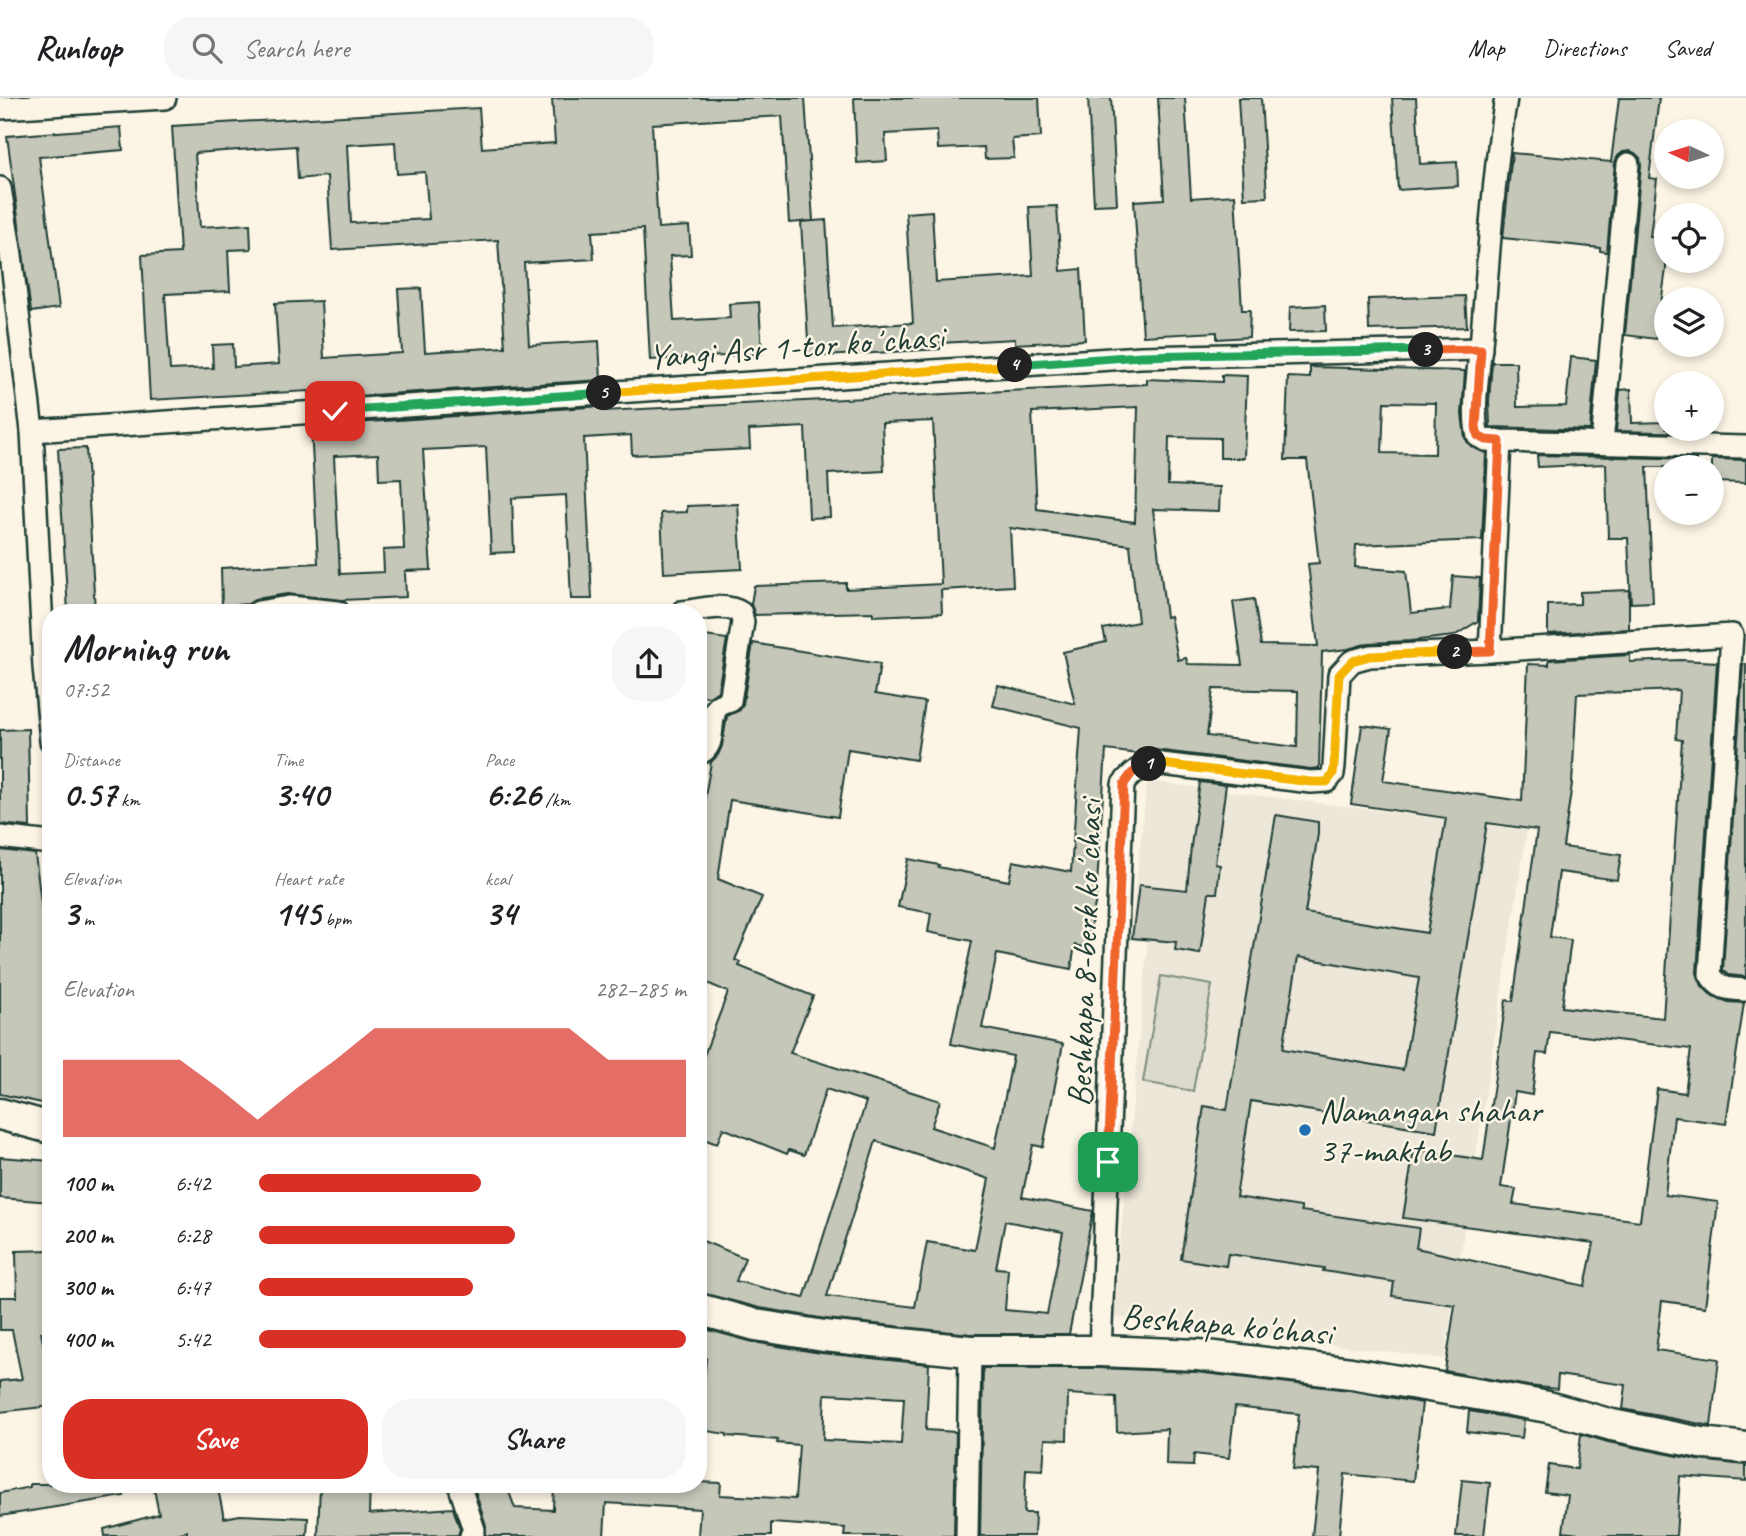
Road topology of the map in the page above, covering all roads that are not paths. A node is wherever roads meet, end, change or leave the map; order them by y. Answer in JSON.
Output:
{"nodes":[{"id":1,"x":165,"y":98,"type":"edge"},
{"id":2,"x":1506,"y":98,"type":"edge"},
{"id":3,"x":0,"y":108,"type":"edge"},
{"id":4,"x":1628,"y":164,"type":"dead end"},
{"id":5,"x":0,"y":188,"type":"edge"},
{"id":6,"x":1481,"y":349,"type":"junction"},
{"id":7,"x":32,"y":431,"type":"junction"},
{"id":8,"x":1500,"y":441,"type":"junction"},
{"id":9,"x":1602,"y":443,"type":"junction"},
{"id":10,"x":1746,"y":447,"type":"edge"},
{"id":11,"x":43,"y":604,"type":"edge"},
{"id":12,"x":707,"y":609,"type":"edge"},
{"id":13,"x":1739,"y":634,"type":"edge"},
{"id":14,"x":1490,"y":651,"type":"junction"},
{"id":15,"x":707,"y":749,"type":"edge"},
{"id":16,"x":0,"y":837,"type":"edge"},
{"id":17,"x":42,"y":842,"type":"edge"},
{"id":18,"x":1746,"y":990,"type":"edge"},
{"id":19,"x":0,"y":1114,"type":"edge"},
{"id":20,"x":42,"y":1126,"type":"edge"},
{"id":21,"x":707,"y":1311,"type":"edge"},
{"id":22,"x":970,"y":1351,"type":"junction"},
{"id":23,"x":1100,"y":1351,"type":"junction"},
{"id":24,"x":1746,"y":1448,"type":"edge"},
{"id":25,"x":462,"y":1493,"type":"edge"},
{"id":26,"x":471,"y":1536,"type":"edge"},
{"id":27,"x":967,"y":1536,"type":"edge"}],
"edges":[{"from":1,"to":3,"type":"street"},
{"from":2,"to":6,"type":"street"},
{"from":4,"to":9,"type":"street"},
{"from":5,"to":7,"type":"street"},
{"from":6,"to":7,"type":"street","name":"Yangi Asr 1-tor koʼchasi"},
{"from":6,"to":8,"type":"street"},
{"from":7,"to":11,"type":"street"},
{"from":8,"to":9,"type":"street"},
{"from":8,"to":14,"type":"street"},
{"from":9,"to":10,"type":"street"},
{"from":12,"to":15,"type":"street"},
{"from":13,"to":14,"type":"street","name":"Beshkapa 8-berk koʼchasi"},
{"from":13,"to":18,"type":"street","name":"Beshkapa 8-berk koʼchasi"},
{"from":14,"to":23,"type":"street","name":"Beshkapa 8-berk koʼchasi"},
{"from":16,"to":17,"type":"street"},
{"from":19,"to":20,"type":"street"},
{"from":21,"to":22,"type":"street","name":"Beshkapa ko'chasi"},
{"from":22,"to":23,"type":"street","name":"Beshkapa ko'chasi"},
{"from":22,"to":27,"type":"street"},
{"from":23,"to":24,"type":"street","name":"Beshkapa ko'chasi"},
{"from":25,"to":26,"type":"street"}]}
